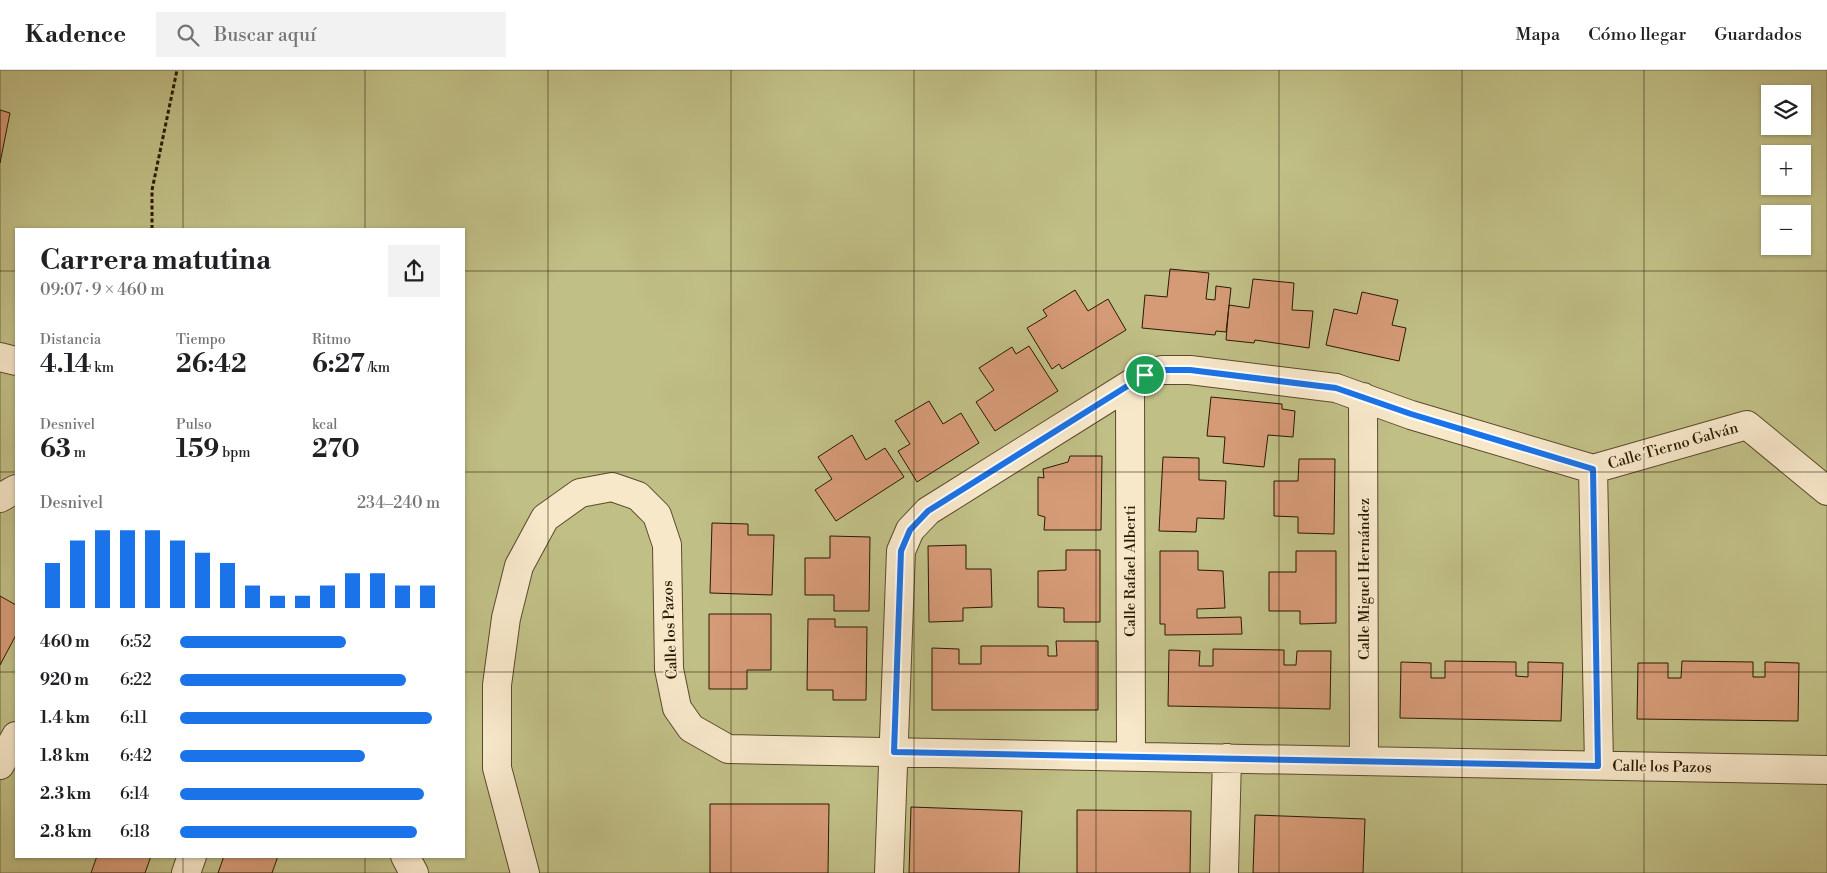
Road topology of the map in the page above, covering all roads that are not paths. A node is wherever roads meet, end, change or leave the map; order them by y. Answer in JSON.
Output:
{"nodes":[{"id":1,"x":0,"y":357,"type":"edge"},
{"id":2,"x":15,"y":361,"type":"edge"},
{"id":3,"x":1130,"y":385,"type":"junction"},
{"id":4,"x":1363,"y":397,"type":"junction"},
{"id":5,"x":1593,"y":469,"type":"junction"},
{"id":6,"x":15,"y":490,"type":"edge"},
{"id":7,"x":1827,"y":491,"type":"edge"},
{"id":8,"x":0,"y":498,"type":"edge"},
{"id":9,"x":15,"y":738,"type":"edge"},
{"id":10,"x":894,"y":752,"type":"junction"},
{"id":11,"x":1131,"y":756,"type":"junction"},
{"id":12,"x":1226,"y":758,"type":"junction"},
{"id":13,"x":1364,"y":761,"type":"junction"},
{"id":14,"x":0,"y":765,"type":"edge"},
{"id":15,"x":1598,"y":766,"type":"junction"},
{"id":16,"x":1827,"y":770,"type":"edge"},
{"id":17,"x":191,"y":858,"type":"edge"},
{"id":18,"x":186,"y":873,"type":"edge"},
{"id":19,"x":525,"y":873,"type":"edge"},
{"id":20,"x":889,"y":873,"type":"edge"},
{"id":21,"x":1224,"y":873,"type":"edge"}],
"edges":[{"from":1,"to":2,"type":"street"},
{"from":3,"to":4,"type":"street","name":"Calle Tierno Galván"},
{"from":3,"to":10,"type":"street","name":"Calle Tierno Galván"},
{"from":3,"to":11,"type":"street","name":"Calle Rafael Alberti"},
{"from":4,"to":5,"type":"street","name":"Calle Tierno Galván"},
{"from":4,"to":13,"type":"street","name":"Calle Miguel Hernández"},
{"from":5,"to":7,"type":"street","name":"Calle Tierno Galván"},
{"from":5,"to":15,"type":"street"},
{"from":6,"to":8,"type":"street"},
{"from":9,"to":14,"type":"street"},
{"from":10,"to":11,"type":"street","name":"Calle los Pazos"},
{"from":10,"to":19,"type":"street","name":"Calle los Pazos"},
{"from":10,"to":20,"type":"street","name":"Calle Tierno Galván"},
{"from":11,"to":12,"type":"street","name":"Calle los Pazos"},
{"from":12,"to":13,"type":"street","name":"Calle los Pazos"},
{"from":12,"to":21,"type":"street"},
{"from":13,"to":15,"type":"street","name":"Calle los Pazos"},
{"from":15,"to":16,"type":"street","name":"Calle los Pazos"},
{"from":17,"to":18,"type":"street"}]}
